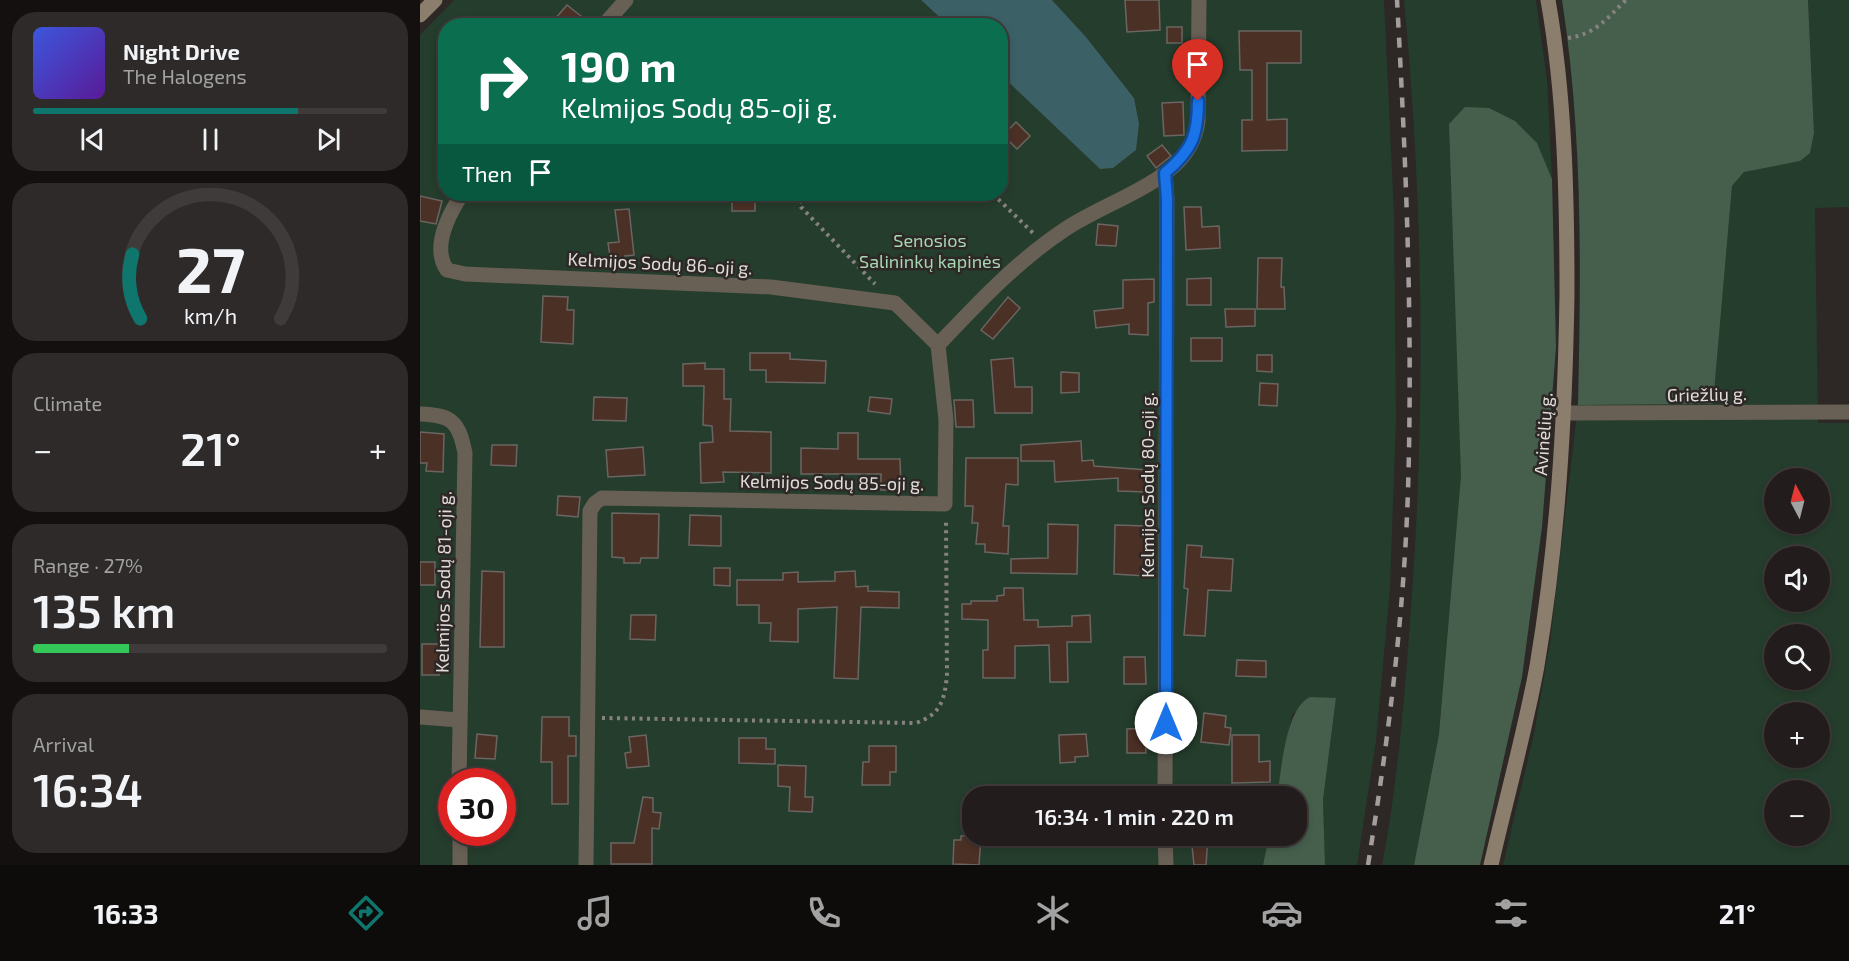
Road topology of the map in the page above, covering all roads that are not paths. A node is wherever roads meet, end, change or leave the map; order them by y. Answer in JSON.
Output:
{"nodes":[{"id":1,"x":435,"y":0,"type":"edge"},
{"id":2,"x":627,"y":0,"type":"edge"},
{"id":3,"x":1199,"y":0,"type":"edge"},
{"id":4,"x":1548,"y":0,"type":"edge"},
{"id":5,"x":420,"y":15,"type":"edge"},
{"id":6,"x":610,"y":18,"type":"edge"},
{"id":7,"x":1165,"y":173,"type":"junction"},
{"id":8,"x":457,"y":201,"type":"edge"},
{"id":9,"x":938,"y":345,"type":"junction"},
{"id":10,"x":1849,"y":412,"type":"edge"},
{"id":11,"x":1566,"y":413,"type":"junction"},
{"id":12,"x":420,"y":414,"type":"edge"},
{"id":13,"x":420,"y":717,"type":"edge"},
{"id":14,"x":459,"y":720,"type":"junction"},
{"id":15,"x":459,"y":768,"type":"edge"},
{"id":16,"x":1165,"y":786,"type":"edge"},
{"id":17,"x":460,"y":846,"type":"edge"},
{"id":18,"x":1165,"y":846,"type":"edge"},
{"id":19,"x":460,"y":865,"type":"edge"},
{"id":20,"x":586,"y":865,"type":"edge"},
{"id":21,"x":1166,"y":865,"type":"edge"},
{"id":22,"x":1491,"y":865,"type":"edge"}],
"edges":[{"from":1,"to":5,"type":"main road"},
{"from":2,"to":6,"type":"street"},
{"from":3,"to":7,"type":"street"},
{"from":4,"to":11,"type":"main road","name":"Avinėlių g."},
{"from":7,"to":9,"type":"street"},
{"from":7,"to":16,"type":"street","name":"Kelmijos Sodų 80-oji g."},
{"from":8,"to":9,"type":"street","name":"Kelmijos Sodų 86-oji g."},
{"from":9,"to":20,"type":"street","name":"Kelmijos Sodų 85-oji g."},
{"from":10,"to":11,"type":"street","name":"Griežlių g."},
{"from":11,"to":22,"type":"main road","name":"Avinėlių g."},
{"from":12,"to":14,"type":"street","name":"Kelmijos Sodų 81-oji g."},
{"from":13,"to":14,"type":"street"},
{"from":14,"to":15,"type":"street","name":"Kelmijos Sodų 81-oji g."},
{"from":17,"to":19,"type":"street"},
{"from":18,"to":21,"type":"street"}]}
